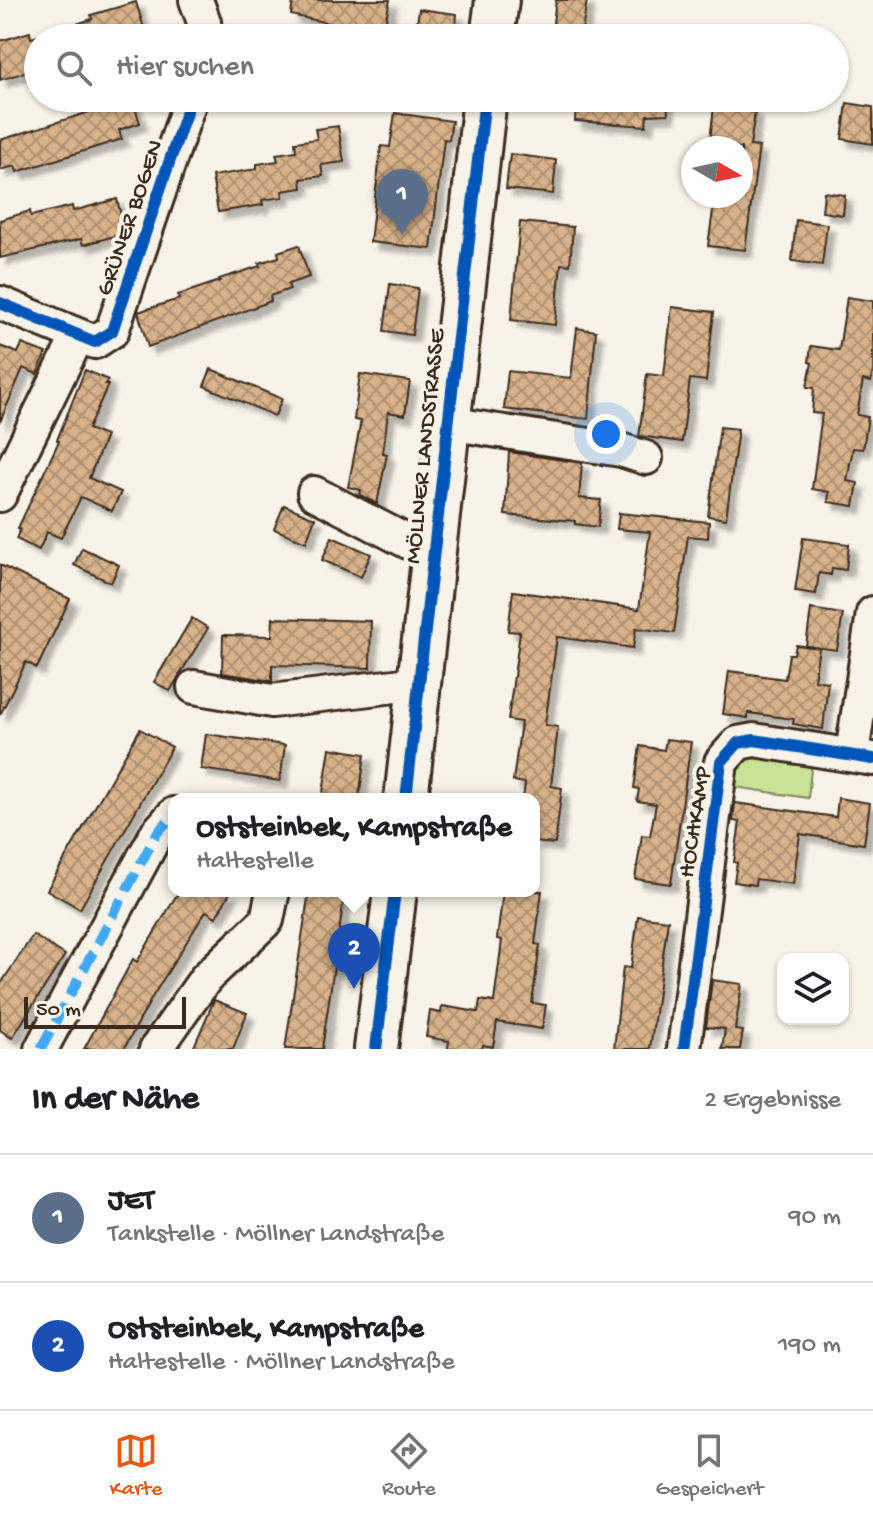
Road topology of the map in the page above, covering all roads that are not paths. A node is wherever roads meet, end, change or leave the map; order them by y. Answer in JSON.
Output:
{"nodes":[{"id":1,"x":196,"y":0,"type":"edge"},
{"id":2,"x":497,"y":0,"type":"edge"},
{"id":3,"x":204,"y":24,"type":"edge"},
{"id":4,"x":494,"y":24,"type":"edge"},
{"id":5,"x":186,"y":112,"type":"edge"},
{"id":6,"x":483,"y":112,"type":"edge"},
{"id":7,"x":0,"y":303,"type":"edge"},
{"id":8,"x":87,"y":339,"type":"junction"},
{"id":9,"x":447,"y":423,"type":"junction"},
{"id":10,"x":646,"y":458,"type":"dead end"},
{"id":11,"x":314,"y":493,"type":"dead end"},
{"id":12,"x":0,"y":495,"type":"edge"},
{"id":13,"x":433,"y":555,"type":"junction"},
{"id":14,"x":873,"y":613,"type":"edge"},
{"id":15,"x":419,"y":683,"type":"junction"},
{"id":16,"x":194,"y":687,"type":"dead end"},
{"id":17,"x":862,"y":756,"type":"edge"},
{"id":18,"x":407,"y":793,"type":"edge"},
{"id":19,"x":168,"y":821,"type":"edge"},
{"id":20,"x":272,"y":897,"type":"edge"},
{"id":21,"x":394,"y":897,"type":"edge"},
{"id":22,"x":41,"y":1049,"type":"edge"},
{"id":23,"x":156,"y":1049,"type":"edge"},
{"id":24,"x":376,"y":1049,"type":"edge"},
{"id":25,"x":684,"y":1049,"type":"edge"}],
"edges":[{"from":1,"to":3,"type":"street"},
{"from":2,"to":4,"type":"main road"},
{"from":5,"to":8,"type":"street","name":"GRÜNER BOGEN"},
{"from":6,"to":9,"type":"main road","name":"MÖLLNER LANDSTRASSE"},
{"from":7,"to":8,"type":"street"},
{"from":8,"to":12,"type":"street","name":"GRÜNER BOGEN"},
{"from":9,"to":10,"type":"street","name":"MÖLLNER LANDSTRASSE"},
{"from":9,"to":13,"type":"main road","name":"MÖLLNER LANDSTRASSE"},
{"from":11,"to":13,"type":"street"},
{"from":13,"to":15,"type":"main road","name":"MÖLLNER LANDSTRASSE"},
{"from":14,"to":17,"type":"street"},
{"from":15,"to":16,"type":"street"},
{"from":15,"to":18,"type":"main road","name":"MÖLLNER LANDSTRASSE"},
{"from":17,"to":25,"type":"street","name":"HOCHKAMP"},
{"from":19,"to":22,"type":"street"},
{"from":20,"to":23,"type":"street"},
{"from":21,"to":24,"type":"main road"}]}
